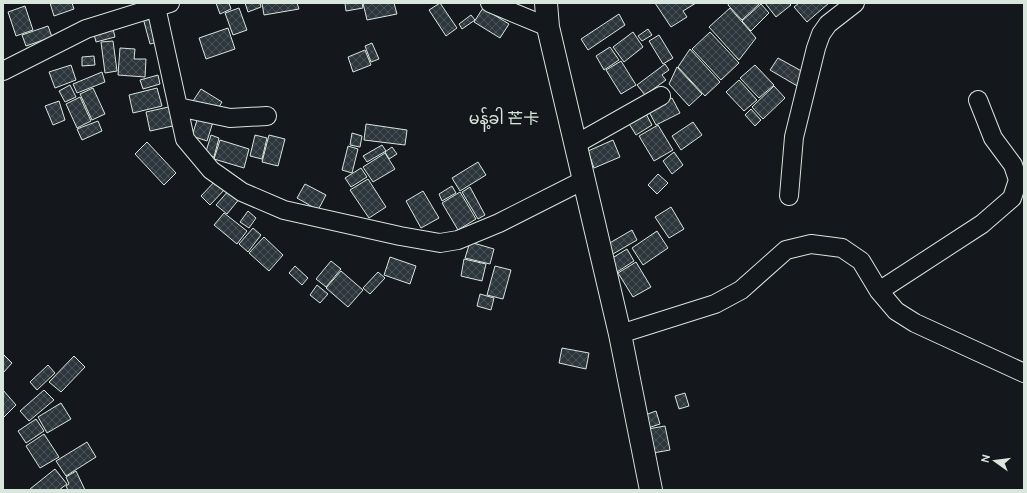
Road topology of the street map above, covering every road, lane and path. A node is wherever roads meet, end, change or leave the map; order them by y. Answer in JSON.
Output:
{"nodes":[{"id":1,"x":490,"y":3,"type":"edge"},
{"id":2,"x":546,"y":3,"type":"edge"},
{"id":3,"x":855,"y":3,"type":"edge"},
{"id":4,"x":163,"y":5,"type":"edge"},
{"id":5,"x":548,"y":27,"type":"junction"},
{"id":6,"x":3,"y":71,"type":"edge"},
{"id":7,"x":661,"y":96,"type":"dead end"},
{"id":8,"x":978,"y":100,"type":"dead end"},
{"id":9,"x":178,"y":107,"type":"junction"},
{"id":10,"x":267,"y":116,"type":"dead end"},
{"id":11,"x":576,"y":144,"type":"junction"},
{"id":12,"x":584,"y":180,"type":"junction"},
{"id":13,"x":789,"y":196,"type":"dead end"},
{"id":14,"x":879,"y":291,"type":"junction"},
{"id":15,"x":620,"y":334,"type":"junction"},
{"id":16,"x":1024,"y":373,"type":"edge"},
{"id":17,"x":651,"y":490,"type":"edge"}],
"edges":[{"from":1,"to":5,"type":"street"},
{"from":2,"to":5,"type":"main road"},
{"from":3,"to":13,"type":"street"},
{"from":4,"to":6,"type":"street"},
{"from":4,"to":9,"type":"street"},
{"from":5,"to":11,"type":"main road"},
{"from":7,"to":11,"type":"street"},
{"from":8,"to":14,"type":"street"},
{"from":9,"to":10,"type":"street"},
{"from":9,"to":12,"type":"street"},
{"from":11,"to":12,"type":"main road"},
{"from":12,"to":15,"type":"main road"},
{"from":14,"to":15,"type":"street"},
{"from":14,"to":16,"type":"street"},
{"from":15,"to":17,"type":"main road"}]}
